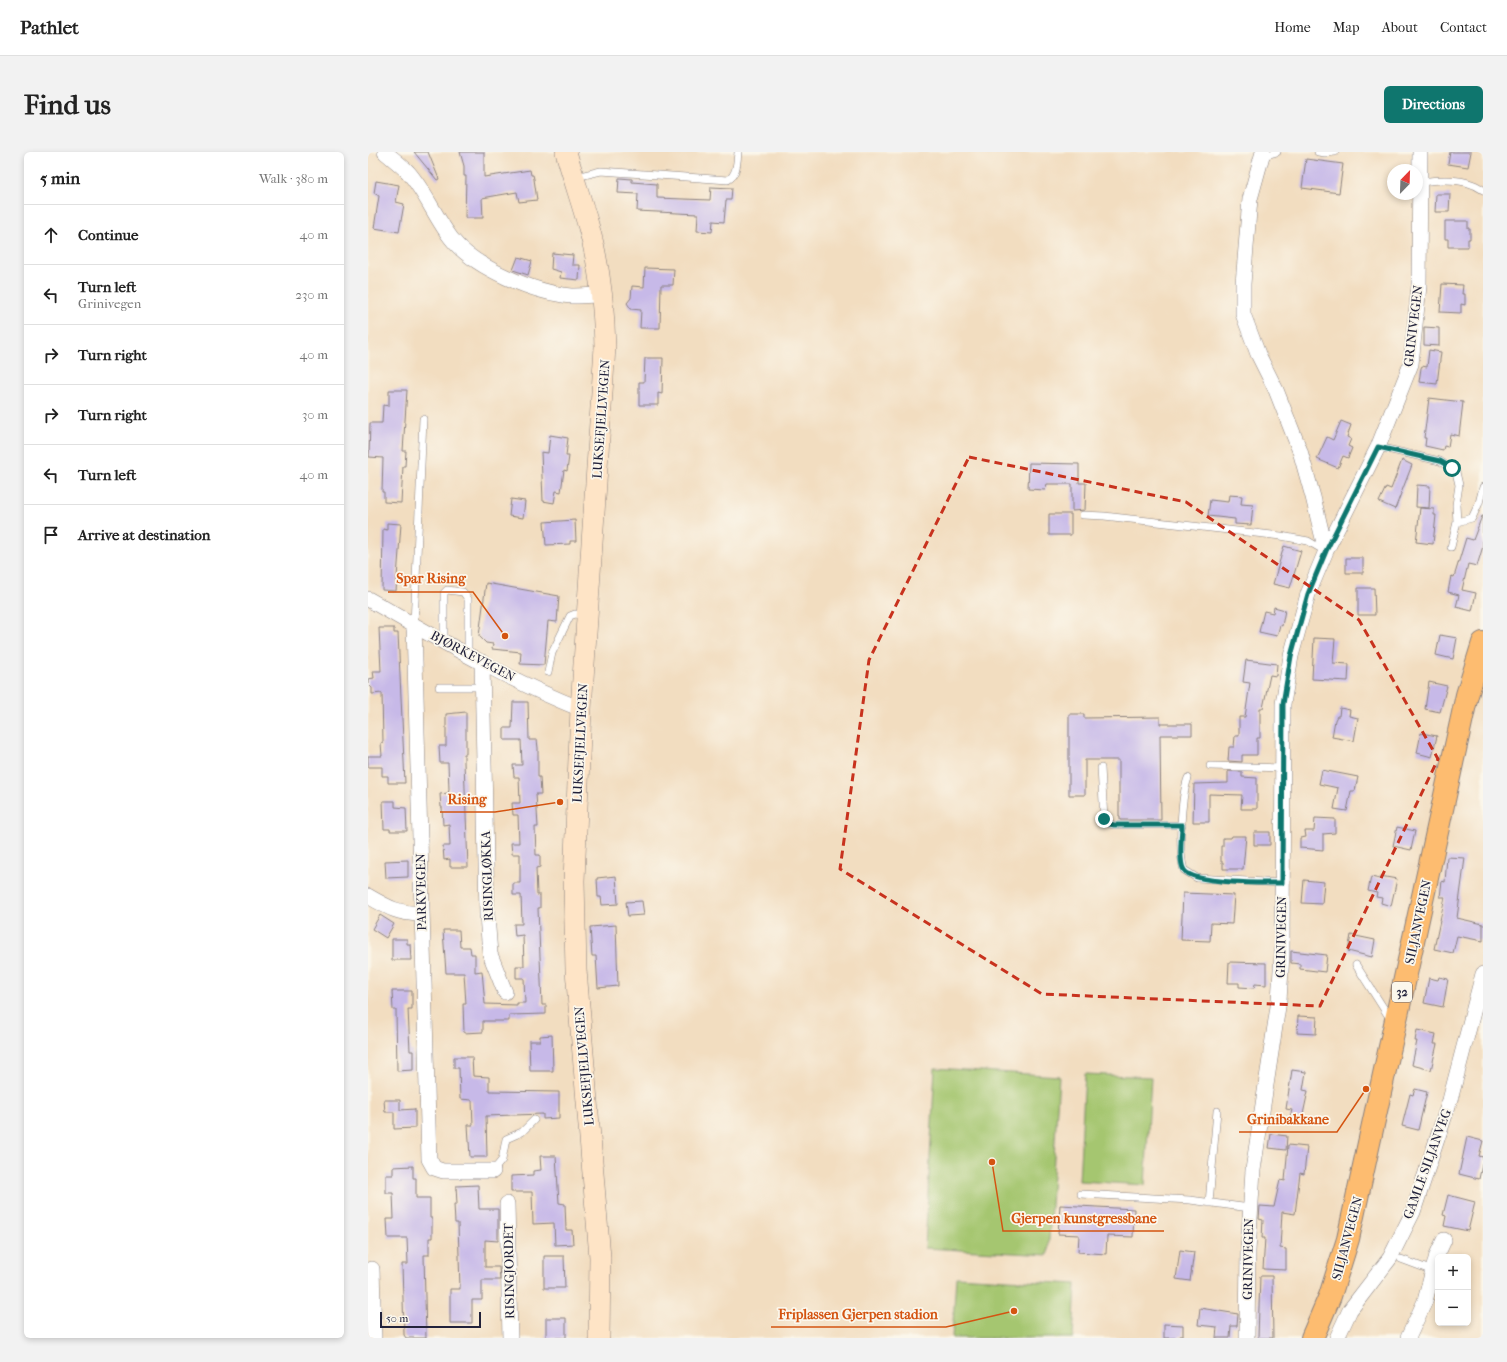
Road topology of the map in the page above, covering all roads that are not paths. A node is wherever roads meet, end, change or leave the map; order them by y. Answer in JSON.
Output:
{"nodes":[{"id":1,"x":385,"y":152,"type":"edge"},
{"id":2,"x":566,"y":152,"type":"edge"},
{"id":3,"x":738,"y":152,"type":"edge"},
{"id":4,"x":1318,"y":152,"type":"edge"},
{"id":5,"x":1335,"y":152,"type":"edge"},
{"id":6,"x":1420,"y":152,"type":"edge"},
{"id":7,"x":1268,"y":153,"type":"edge"},
{"id":8,"x":1420,"y":164,"type":"edge"},
{"id":9,"x":574,"y":178,"type":"junction"},
{"id":10,"x":1423,"y":182,"type":"edge"},
{"id":11,"x":1483,"y":190,"type":"edge"},
{"id":12,"x":1421,"y":200,"type":"edge"},
{"id":13,"x":602,"y":295,"type":"junction"},
{"id":14,"x":424,"y":419,"type":"dead end"},
{"id":15,"x":1378,"y":447,"type":"junction"},
{"id":16,"x":1483,"y":487,"type":"edge"},
{"id":17,"x":1083,"y":515,"type":"dead end"},
{"id":18,"x":1457,"y":522,"type":"junction"},
{"id":19,"x":1451,"y":547,"type":"dead end"},
{"id":20,"x":1326,"y":551,"type":"junction"},
{"id":21,"x":368,"y":599,"type":"edge"},
{"id":22,"x":587,"y":616,"type":"junction"},
{"id":23,"x":414,"y":625,"type":"junction"},
{"id":24,"x":444,"y":641,"type":"junction"},
{"id":25,"x":1483,"y":642,"type":"edge"},
{"id":26,"x":468,"y":654,"type":"junction"},
{"id":27,"x":482,"y":662,"type":"junction"},
{"id":28,"x":548,"y":672,"type":"dead end"},
{"id":29,"x":439,"y":687,"type":"dead end"},
{"id":30,"x":482,"y":687,"type":"junction"},
{"id":31,"x":581,"y":709,"type":"junction"},
{"id":32,"x":1210,"y":766,"type":"dead end"},
{"id":33,"x":1101,"y":768,"type":"dead end"},
{"id":34,"x":1283,"y":768,"type":"junction"},
{"id":35,"x":1188,"y":778,"type":"dead end"},
{"id":36,"x":1182,"y":825,"type":"junction"},
{"id":37,"x":1282,"y":883,"type":"junction"},
{"id":38,"x":368,"y":896,"type":"edge"},
{"id":39,"x":421,"y":914,"type":"junction"},
{"id":40,"x":1356,"y":965,"type":"dead end"},
{"id":41,"x":1483,"y":974,"type":"edge"},
{"id":42,"x":505,"y":992,"type":"dead end"},
{"id":43,"x":1395,"y":1026,"type":"junction"},
{"id":44,"x":1217,"y":1111,"type":"dead end"},
{"id":45,"x":534,"y":1120,"type":"dead end"},
{"id":46,"x":493,"y":1171,"type":"joint"},
{"id":47,"x":1081,"y":1194,"type":"dead end"},
{"id":48,"x":1209,"y":1203,"type":"junction"},
{"id":49,"x":507,"y":1204,"type":"dead end"},
{"id":50,"x":1250,"y":1208,"type":"junction"},
{"id":51,"x":1444,"y":1240,"type":"dead end"},
{"id":52,"x":1401,"y":1259,"type":"dead end"},
{"id":53,"x":372,"y":1269,"type":"dead end"},
{"id":54,"x":1433,"y":1271,"type":"junction"},
{"id":55,"x":374,"y":1338,"type":"edge"},
{"id":56,"x":510,"y":1338,"type":"edge"},
{"id":57,"x":599,"y":1338,"type":"edge"},
{"id":58,"x":1247,"y":1338,"type":"edge"},
{"id":59,"x":1312,"y":1338,"type":"edge"},
{"id":60,"x":1337,"y":1338,"type":"edge"},
{"id":61,"x":1408,"y":1338,"type":"edge"}],
"edges":[{"from":1,"to":13,"type":"street"},
{"from":2,"to":9,"type":"main road","name":"LUKSEFJELLVEGEN"},
{"from":3,"to":9,"type":"lane"},
{"from":4,"to":5,"type":"lane"},
{"from":6,"to":8,"type":"street","name":"GRINIVEGEN"},
{"from":7,"to":20,"type":"street"},
{"from":9,"to":13,"type":"main road","name":"LUKSEFJELLVEGEN"},
{"from":10,"to":11,"type":"lane"},
{"from":12,"to":15,"type":"street","name":"GRINIVEGEN"},
{"from":13,"to":22,"type":"main road","name":"LUKSEFJELLVEGEN"},
{"from":14,"to":23,"type":"lane"},
{"from":15,"to":18,"type":"lane"},
{"from":15,"to":20,"type":"street","name":"GRINIVEGEN"},
{"from":16,"to":18,"type":"lane"},
{"from":17,"to":20,"type":"lane"},
{"from":18,"to":19,"type":"lane"},
{"from":20,"to":34,"type":"street","name":"GRINIVEGEN"},
{"from":21,"to":23,"type":"street","name":"BJØRKEVEGEN"},
{"from":22,"to":28,"type":"lane"},
{"from":22,"to":31,"type":"main road","name":"LUKSEFJELLVEGEN"},
{"from":23,"to":24,"type":"street","name":"BJØRKEVEGEN"},
{"from":23,"to":39,"type":"street","name":"PARKVEGEN"},
{"from":24,"to":26,"type":"street","name":"BJØRKEVEGEN"},
{"from":24,"to":26,"type":"lane"},
{"from":25,"to":43,"type":"main road","name":"SILJANVEGEN","number":"32"},
{"from":26,"to":27,"type":"street","name":"BJØRKEVEGEN"},
{"from":27,"to":30,"type":"street","name":"RISINGLØKKA"},
{"from":27,"to":31,"type":"street","name":"BJØRKEVEGEN"},
{"from":29,"to":30,"type":"lane"},
{"from":30,"to":42,"type":"street","name":"RISINGLØKKA"},
{"from":31,"to":57,"type":"main road","name":"LUKSEFJELLVEGEN"},
{"from":32,"to":34,"type":"lane"},
{"from":33,"to":36,"type":"lane"},
{"from":34,"to":37,"type":"street","name":"GRINIVEGEN"},
{"from":35,"to":36,"type":"lane"},
{"from":36,"to":37,"type":"lane"},
{"from":37,"to":50,"type":"street","name":"GRINIVEGEN"},
{"from":38,"to":39,"type":"street"},
{"from":39,"to":46,"type":"street","name":"PARKVEGEN"},
{"from":40,"to":43,"type":"lane"},
{"from":41,"to":60,"type":"street","name":"GAMLE SILJANVEG"},
{"from":43,"to":59,"type":"main road","name":"SILJANVEGEN","number":"32"},
{"from":44,"to":48,"type":"lane"},
{"from":45,"to":46,"type":"lane"},
{"from":47,"to":48,"type":"lane"},
{"from":48,"to":50,"type":"lane"},
{"from":49,"to":56,"type":"street","name":"RISINGJORDET"},
{"from":50,"to":58,"type":"street","name":"GRINIVEGEN"},
{"from":51,"to":54,"type":"street"},
{"from":52,"to":54,"type":"lane"},
{"from":53,"to":55,"type":"street"},
{"from":54,"to":61,"type":"street"}]}
